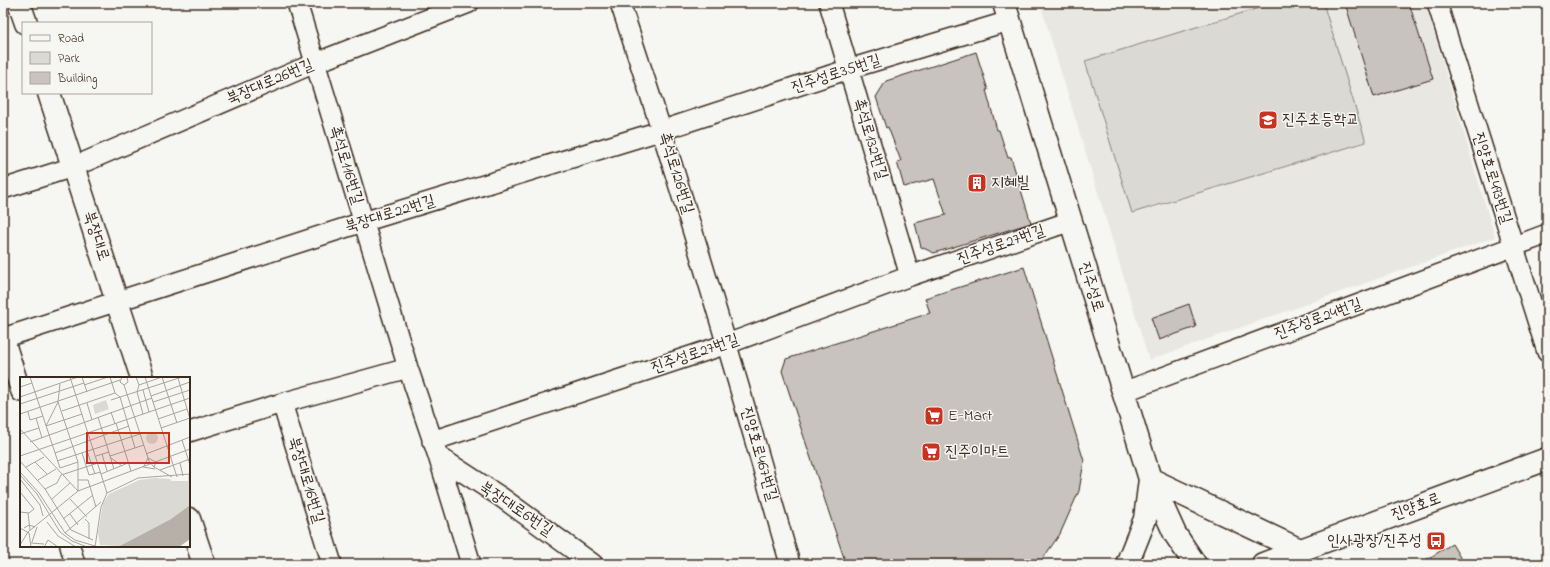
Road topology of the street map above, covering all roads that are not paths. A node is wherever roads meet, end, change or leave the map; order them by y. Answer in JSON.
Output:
{"nodes":[{"id":1,"x":12,"y":3,"type":"edge"},
{"id":2,"x":19,"y":3,"type":"edge"},
{"id":3,"x":297,"y":3,"type":"edge"},
{"id":4,"x":469,"y":3,"type":"edge"},
{"id":5,"x":620,"y":3,"type":"edge"},
{"id":6,"x":829,"y":3,"type":"edge"},
{"id":7,"x":1436,"y":3,"type":"edge"},
{"id":8,"x":3,"y":6,"type":"edge"},
{"id":9,"x":1007,"y":12,"type":"edge"},
{"id":10,"x":26,"y":22,"type":"edge"},
{"id":11,"x":315,"y":63,"type":"junction"},
{"id":12,"x":849,"y":69,"type":"junction"},
{"id":13,"x":49,"y":94,"type":"edge"},
{"id":14,"x":663,"y":130,"type":"junction"},
{"id":15,"x":73,"y":167,"type":"junction"},
{"id":16,"x":3,"y":189,"type":"edge"},
{"id":17,"x":1071,"y":221,"type":"junction"},
{"id":18,"x":364,"y":222,"type":"junction"},
{"id":19,"x":1547,"y":234,"type":"edge"},
{"id":20,"x":1514,"y":246,"type":"junction"},
{"id":21,"x":910,"y":276,"type":"junction"},
{"id":22,"x":117,"y":301,"type":"junction"},
{"id":23,"x":3,"y":338,"type":"edge"},
{"id":24,"x":728,"y":344,"type":"junction"},
{"id":25,"x":1547,"y":352,"type":"edge"},
{"id":26,"x":408,"y":368,"type":"junction"},
{"id":27,"x":142,"y":377,"type":"edge"},
{"id":28,"x":20,"y":389,"type":"edge"},
{"id":29,"x":1123,"y":392,"type":"junction"},
{"id":30,"x":282,"y":403,"type":"junction"},
{"id":31,"x":190,"y":432,"type":"edge"},
{"id":32,"x":435,"y":449,"type":"junction"},
{"id":33,"x":1547,"y":458,"type":"edge"},
{"id":34,"x":1150,"y":479,"type":"junction"},
{"id":35,"x":190,"y":522,"type":"edge"},
{"id":36,"x":70,"y":547,"type":"edge"},
{"id":37,"x":1297,"y":557,"type":"edge"},
{"id":38,"x":331,"y":560,"type":"edge"},
{"id":39,"x":470,"y":560,"type":"edge"},
{"id":40,"x":75,"y":564,"type":"edge"},
{"id":41,"x":204,"y":564,"type":"edge"},
{"id":42,"x":593,"y":564,"type":"edge"},
{"id":43,"x":790,"y":564,"type":"edge"},
{"id":44,"x":1127,"y":564,"type":"edge"},
{"id":45,"x":1195,"y":564,"type":"edge"},
{"id":46,"x":1263,"y":564,"type":"edge"}],
"edges":[{"from":1,"to":8,"type":"street"},
{"from":2,"to":10,"type":"street"},
{"from":3,"to":11,"type":"street","name":"촉석로116번길"},
{"from":4,"to":11,"type":"street","name":"북장대로26번길"},
{"from":5,"to":14,"type":"street","name":"촉석로126번길"},
{"from":6,"to":12,"type":"street","name":"촉석로132번길"},
{"from":7,"to":20,"type":"street","name":"진양호로493번길"},
{"from":9,"to":12,"type":"street","name":"진주성로35번길"},
{"from":9,"to":17,"type":"street","name":"진주성로"},
{"from":11,"to":15,"type":"street","name":"북장대로26번길"},
{"from":11,"to":18,"type":"street","name":"촉석로116번길"},
{"from":12,"to":14,"type":"street","name":"진주성로35번길"},
{"from":12,"to":21,"type":"street","name":"촉석로132번길"},
{"from":13,"to":15,"type":"street","name":"북장대로"},
{"from":14,"to":18,"type":"street","name":"북장대로22번길"},
{"from":14,"to":24,"type":"street","name":"촉석로126번길"},
{"from":15,"to":16,"type":"street","name":"북장대로26번길"},
{"from":15,"to":22,"type":"street","name":"북장대로"},
{"from":17,"to":21,"type":"street","name":"진주성로27번길"},
{"from":17,"to":29,"type":"street","name":"진주성로"},
{"from":18,"to":22,"type":"street","name":"북장대로22번길"},
{"from":18,"to":26,"type":"street","name":"촉석로116번길"},
{"from":19,"to":20,"type":"street","name":"진주성로24번길"},
{"from":20,"to":25,"type":"street","name":"진양호로493번길"},
{"from":20,"to":29,"type":"street","name":"진주성로24번길"},
{"from":21,"to":24,"type":"street","name":"진주성로27번길"},
{"from":22,"to":23,"type":"street","name":"북장대로22번길"},
{"from":22,"to":27,"type":"street","name":"북장대로"},
{"from":23,"to":28,"type":"street"},
{"from":24,"to":32,"type":"street","name":"진주성로27번길"},
{"from":24,"to":43,"type":"street","name":"진양호로467번길"},
{"from":26,"to":30,"type":"street"},
{"from":26,"to":32,"type":"street","name":"촉석로116번길"},
{"from":29,"to":34,"type":"street","name":"진주성로"},
{"from":30,"to":31,"type":"street"},
{"from":30,"to":38,"type":"street","name":"북장대로16번길"},
{"from":32,"to":39,"type":"street"},
{"from":32,"to":42,"type":"street","name":"북장대로6번길"},
{"from":33,"to":37,"type":"street","name":"진양호로"},
{"from":34,"to":37,"type":"street"},
{"from":34,"to":44,"type":"street"},
{"from":34,"to":45,"type":"street","name":"진주성로"},
{"from":35,"to":41,"type":"street"},
{"from":36,"to":40,"type":"street"},
{"from":37,"to":46,"type":"street","name":"진양호로"}]}
